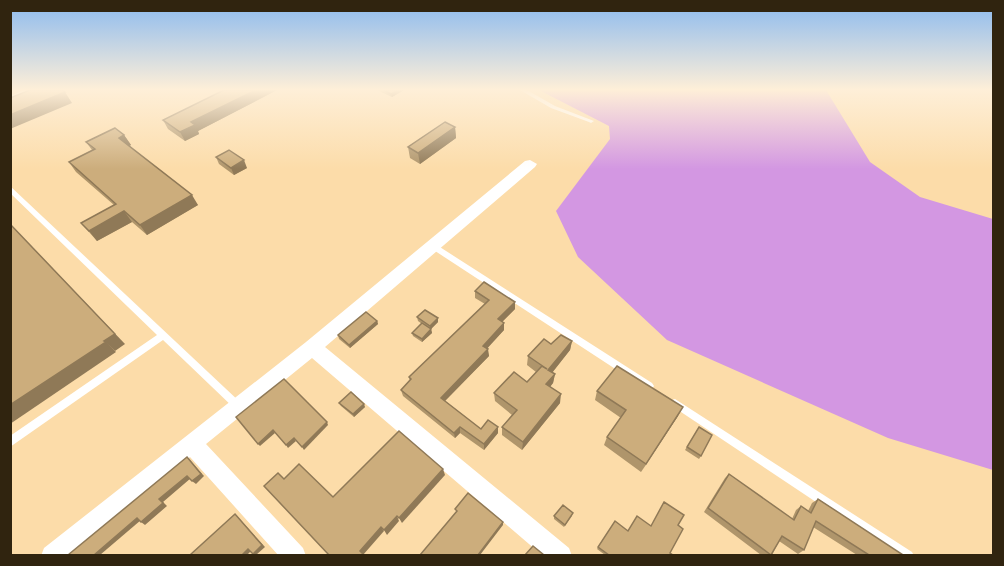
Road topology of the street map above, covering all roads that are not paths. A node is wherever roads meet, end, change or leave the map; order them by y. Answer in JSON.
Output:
{"nodes":[{"id":1,"x":579,"y":116,"type":"edge"},
{"id":2,"x":591,"y":121,"type":"dead end"},
{"id":3,"x":530,"y":164,"type":"dead end"},
{"id":4,"x":10,"y":188,"type":"edge"},
{"id":5,"x":432,"y":245,"type":"junction"},
{"id":6,"x":164,"y":335,"type":"junction"},
{"id":7,"x":312,"y":346,"type":"junction"},
{"id":8,"x":660,"y":394,"type":"edge"},
{"id":9,"x":670,"y":400,"type":"edge"},
{"id":10,"x":238,"y":406,"type":"junction"},
{"id":11,"x":10,"y":442,"type":"edge"},
{"id":12,"x":191,"y":443,"type":"junction"},
{"id":13,"x":52,"y":555,"type":"edge"},
{"id":14,"x":294,"y":555,"type":"edge"},
{"id":15,"x":561,"y":555,"type":"edge"},
{"id":16,"x":908,"y":555,"type":"edge"}],
"edges":[{"from":1,"to":2,"type":"lane"},
{"from":3,"to":5,"type":"street"},
{"from":4,"to":6,"type":"lane"},
{"from":5,"to":7,"type":"street"},
{"from":5,"to":8,"type":"lane"},
{"from":6,"to":10,"type":"lane"},
{"from":6,"to":11,"type":"lane"},
{"from":7,"to":10,"type":"street"},
{"from":7,"to":15,"type":"street"},
{"from":9,"to":16,"type":"lane"},
{"from":10,"to":12,"type":"street"},
{"from":12,"to":13,"type":"street"},
{"from":12,"to":14,"type":"street"}]}
